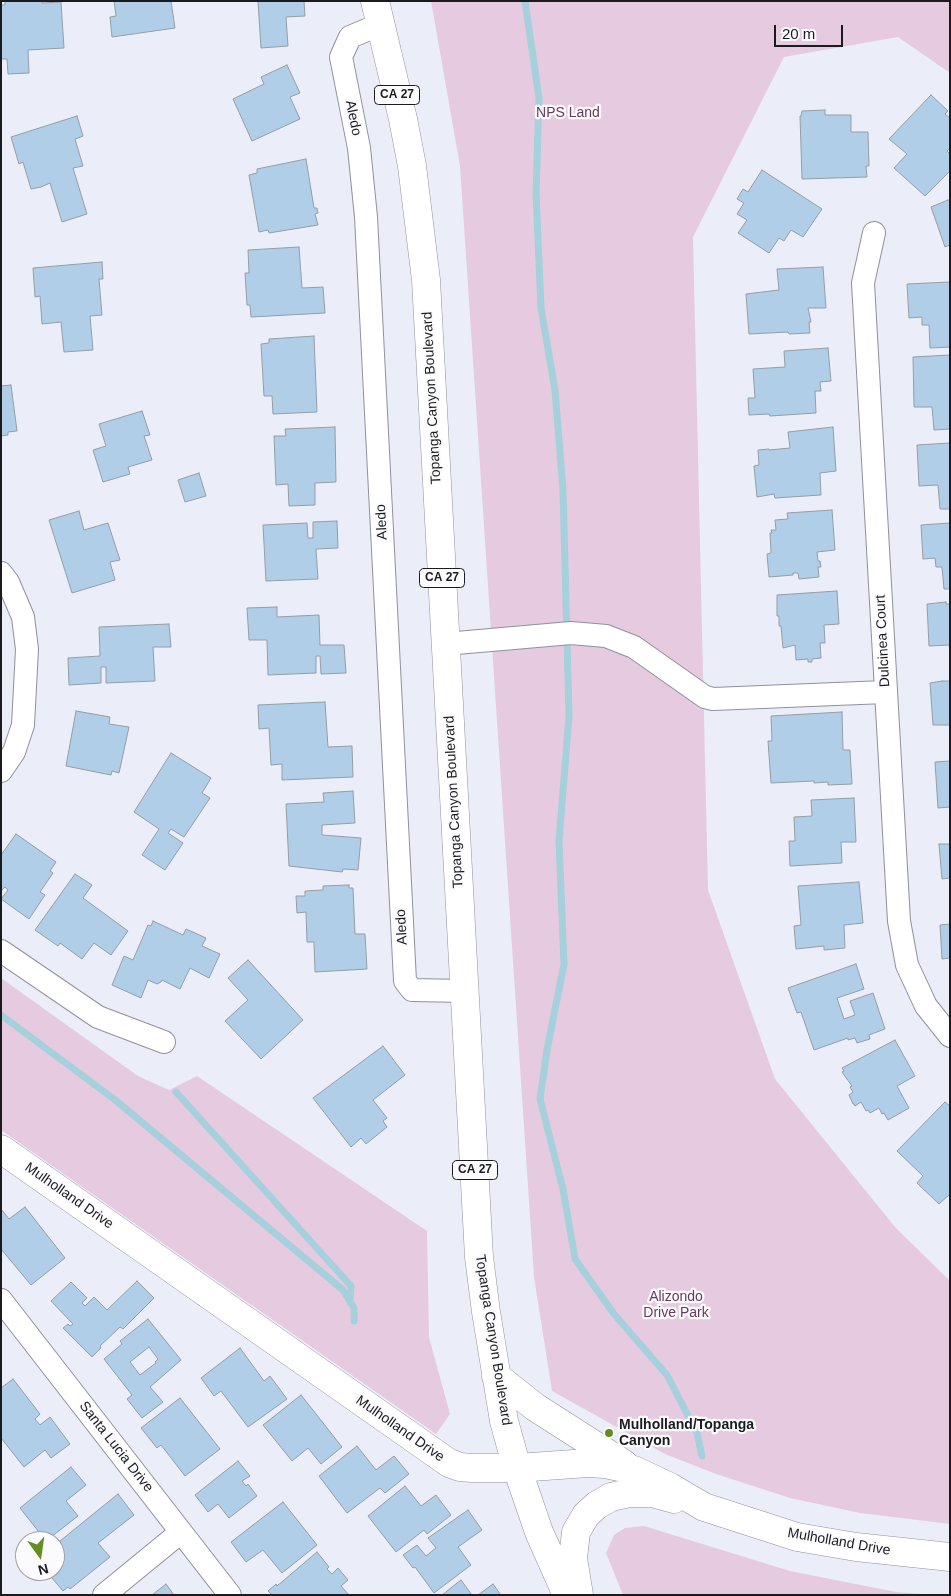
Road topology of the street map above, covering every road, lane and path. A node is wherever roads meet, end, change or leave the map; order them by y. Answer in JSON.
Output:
{"nodes":[{"id":1,"x":378,"y":13,"type":"edge"},
{"id":2,"x":874,"y":233,"type":"dead end"},
{"id":3,"x":1,"y":573,"type":"edge"},
{"id":4,"x":445,"y":644,"type":"junction"},
{"id":5,"x":885,"y":692,"type":"junction"},
{"id":6,"x":1,"y":771,"type":"edge"},
{"id":7,"x":1,"y":951,"type":"edge"},
{"id":8,"x":465,"y":992,"type":"junction"},
{"id":9,"x":950,"y":1036,"type":"edge"},
{"id":10,"x":164,"y":1042,"type":"dead end"},
{"id":11,"x":1,"y":1149,"type":"edge"},
{"id":12,"x":1,"y":1300,"type":"edge"},
{"id":13,"x":496,"y":1376,"type":"junction"},
{"id":14,"x":517,"y":1468,"type":"junction"},
{"id":15,"x":634,"y":1470,"type":"junction"},
{"id":16,"x":704,"y":1507,"type":"junction"},
{"id":17,"x":181,"y":1532,"type":"junction"},
{"id":18,"x":950,"y":1557,"type":"edge"},
{"id":19,"x":104,"y":1595,"type":"edge"},
{"id":20,"x":230,"y":1595,"type":"edge"},
{"id":21,"x":567,"y":1595,"type":"edge"},
{"id":22,"x":579,"y":1595,"type":"edge"}],
"edges":[{"from":1,"to":4,"type":"main road","name":"Topanga Canyon Boulevard","number":"CA 27"},
{"from":1,"to":8,"type":"street","name":"Aledo"},
{"from":2,"to":5,"type":"street","name":"Dulcinea Court"},
{"from":3,"to":6,"type":"street"},
{"from":4,"to":5,"type":"street"},
{"from":4,"to":8,"type":"main road","name":"Topanga Canyon Boulevard","number":"CA 27"},
{"from":5,"to":9,"type":"street","name":"Dulcinea Court"},
{"from":7,"to":10,"type":"street"},
{"from":8,"to":13,"type":"main road","name":"Topanga Canyon Boulevard","number":"CA 27"},
{"from":11,"to":14,"type":"main road","name":"Mulholland Drive"},
{"from":12,"to":17,"type":"street","name":"Santa Lucia Drive"},
{"from":13,"to":14,"type":"main road","name":"Topanga Canyon Boulevard","number":"CA 27"},
{"from":13,"to":15,"type":"main road"},
{"from":14,"to":15,"type":"main road","name":"Mulholland Drive"},
{"from":14,"to":21,"type":"main road","name":"Topanga Canyon Boulevard","number":"CA 27"},
{"from":15,"to":16,"type":"main road","name":"Mulholland Drive"},
{"from":16,"to":18,"type":"main road","name":"Mulholland Drive"},
{"from":16,"to":22,"type":"main road"},
{"from":17,"to":19,"type":"street"},
{"from":17,"to":20,"type":"street","name":"Santa Lucia Drive"}]}
